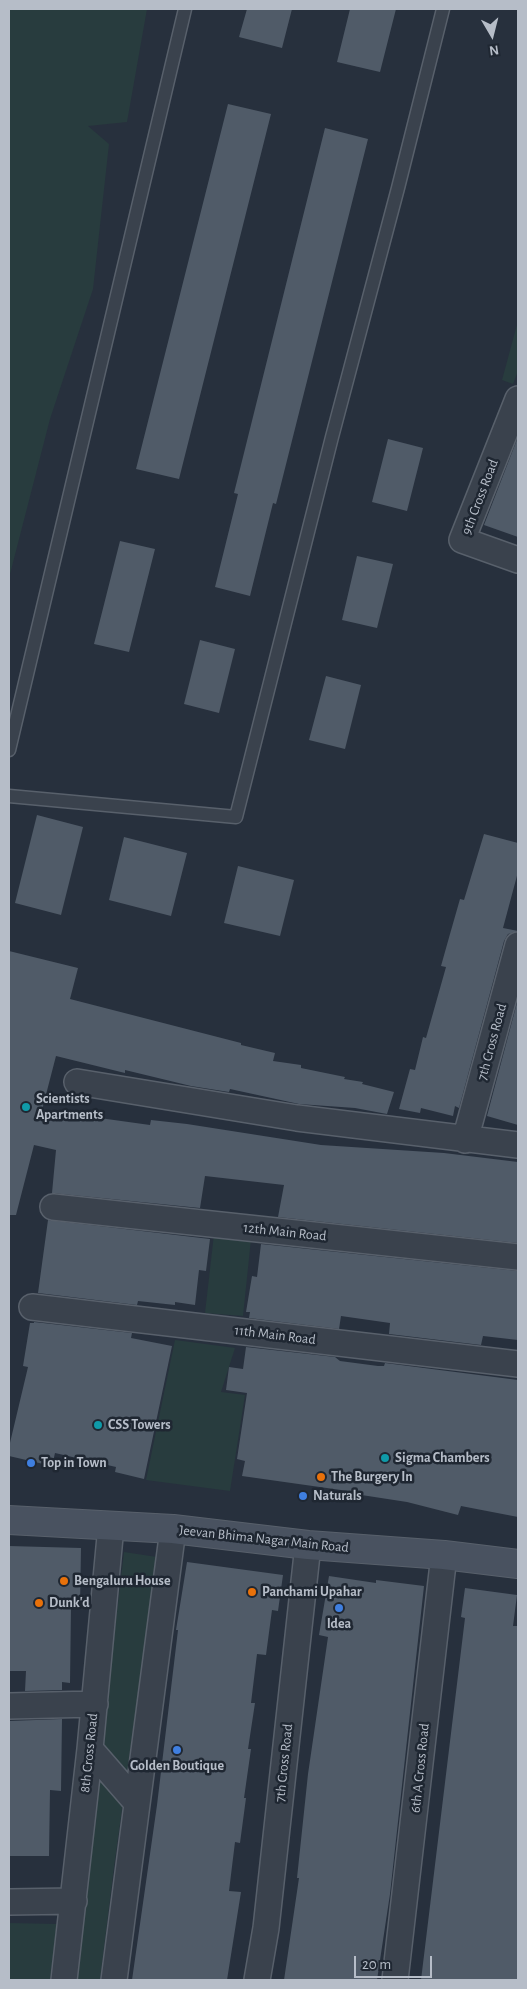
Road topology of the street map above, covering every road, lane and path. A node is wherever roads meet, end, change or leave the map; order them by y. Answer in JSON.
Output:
{"nodes":[{"id":1,"x":185,"y":9,"type":"edge"},
{"id":2,"x":443,"y":9,"type":"edge"},
{"id":3,"x":518,"y":400,"type":"edge"},
{"id":4,"x":518,"y":560,"type":"edge"},
{"id":5,"x":9,"y":750,"type":"edge"},
{"id":6,"x":9,"y":796,"type":"edge"},
{"id":7,"x":518,"y":944,"type":"edge"},
{"id":8,"x":77,"y":1082,"type":"dead end"},
{"id":9,"x":465,"y":1140,"type":"junction"},
{"id":10,"x":518,"y":1145,"type":"edge"},
{"id":11,"x":53,"y":1208,"type":"dead end"},
{"id":12,"x":518,"y":1257,"type":"edge"},
{"id":13,"x":32,"y":1307,"type":"dead end"},
{"id":14,"x":518,"y":1364,"type":"edge"},
{"id":15,"x":9,"y":1520,"type":"edge"},
{"id":16,"x":111,"y":1526,"type":"junction"},
{"id":17,"x":173,"y":1529,"type":"junction"},
{"id":18,"x":308,"y":1545,"type":"junction"},
{"id":19,"x":444,"y":1555,"type":"junction"},
{"id":20,"x":518,"y":1564,"type":"edge"},
{"id":21,"x":94,"y":1704,"type":"junction"},
{"id":22,"x":9,"y":1706,"type":"edge"},
{"id":23,"x":90,"y":1749,"type":"junction"},
{"id":24,"x":137,"y":1803,"type":"junction"},
{"id":25,"x":74,"y":1901,"type":"junction"},
{"id":26,"x":9,"y":1902,"type":"edge"},
{"id":27,"x":64,"y":1980,"type":"edge"},
{"id":28,"x":114,"y":1980,"type":"edge"},
{"id":29,"x":257,"y":1980,"type":"edge"},
{"id":30,"x":395,"y":1980,"type":"edge"}],
"edges":[{"from":1,"to":5,"type":"lane"},
{"from":2,"to":6,"type":"lane"},
{"from":3,"to":4,"type":"street","name":"9th Cross Road"},
{"from":7,"to":9,"type":"street","name":"7th Cross Road"},
{"from":8,"to":9,"type":"street"},
{"from":9,"to":10,"type":"street"},
{"from":11,"to":12,"type":"street","name":"12th Main Road"},
{"from":13,"to":14,"type":"street","name":"11th Main Road"},
{"from":15,"to":16,"type":"main road","name":"Jeevan Bhima Nagar Main Road"},
{"from":16,"to":17,"type":"main road","name":"Jeevan Bhima Nagar Main Road"},
{"from":16,"to":21,"type":"street","name":"8th Cross Road"},
{"from":17,"to":18,"type":"main road","name":"Jeevan Bhima Nagar Main Road"},
{"from":17,"to":24,"type":"street"},
{"from":18,"to":19,"type":"main road","name":"Jeevan Bhima Nagar Main Road"},
{"from":18,"to":29,"type":"street","name":"7th Cross Road"},
{"from":19,"to":20,"type":"main road","name":"Jeevan Bhima Nagar Main Road"},
{"from":19,"to":30,"type":"street","name":"6th A Cross Road"},
{"from":21,"to":22,"type":"street"},
{"from":21,"to":23,"type":"street","name":"8th Cross Road"},
{"from":23,"to":24,"type":"street"},
{"from":23,"to":25,"type":"street","name":"8th Cross Road"},
{"from":24,"to":28,"type":"street"},
{"from":25,"to":26,"type":"street"},
{"from":25,"to":27,"type":"street","name":"8th Cross Road"}]}
